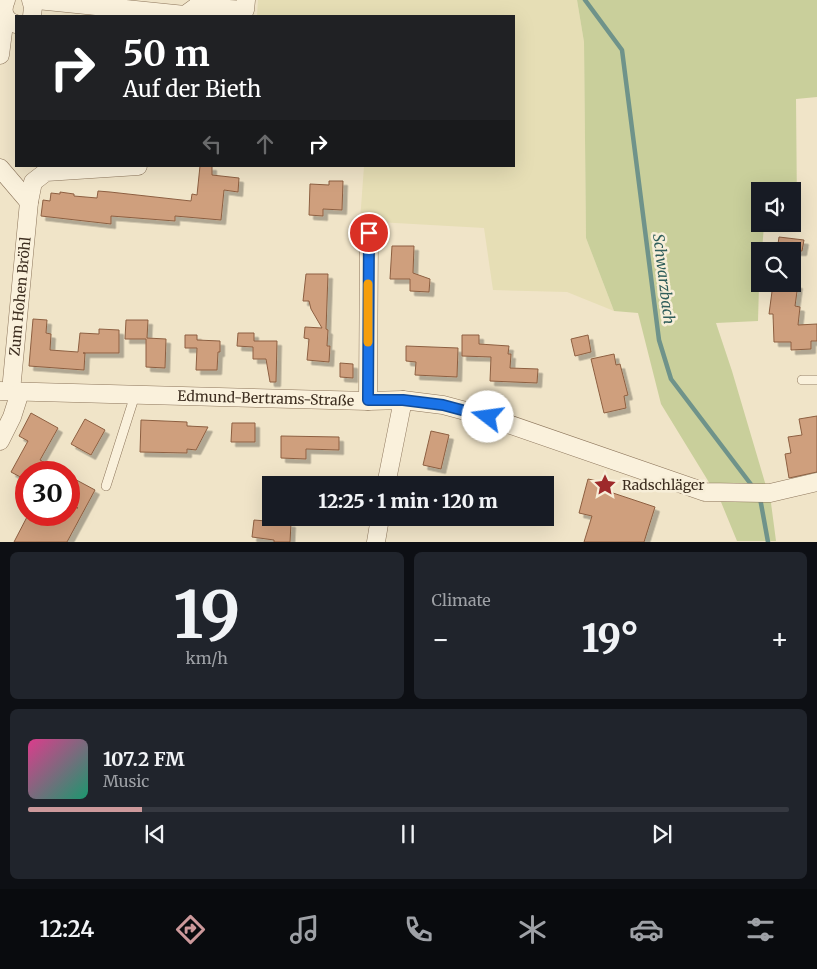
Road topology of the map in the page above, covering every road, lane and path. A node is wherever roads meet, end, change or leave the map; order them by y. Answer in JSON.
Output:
{"nodes":[{"id":1,"x":30,"y":0,"type":"edge"},
{"id":2,"x":37,"y":0,"type":"edge"},
{"id":3,"x":246,"y":0,"type":"edge"},
{"id":4,"x":32,"y":15,"type":"edge"},
{"id":5,"x":176,"y":15,"type":"edge"},
{"id":6,"x":186,"y":15,"type":"edge"},
{"id":7,"x":6,"y":20,"type":"edge"},
{"id":8,"x":0,"y":55,"type":"edge"},
{"id":9,"x":123,"y":167,"type":"edge"},
{"id":10,"x":0,"y":168,"type":"edge"},
{"id":11,"x":29,"y":202,"type":"junction"},
{"id":12,"x":369,"y":233,"type":"dead end"},
{"id":13,"x":802,"y":380,"type":"dead end"},
{"id":14,"x":817,"y":380,"type":"edge"},
{"id":15,"x":10,"y":391,"type":"edge"},
{"id":16,"x":135,"y":395,"type":"junction"},
{"id":17,"x":368,"y":400,"type":"junction"},
{"id":18,"x":403,"y":400,"type":"junction"},
{"id":19,"x":0,"y":441,"type":"edge"},
{"id":20,"x":388,"y":476,"type":"edge"},
{"id":21,"x":817,"y":482,"type":"edge"},
{"id":22,"x":106,"y":486,"type":"dead end"},
{"id":23,"x":379,"y":526,"type":"edge"},
{"id":24,"x":376,"y":542,"type":"edge"}],
"edges":[{"from":1,"to":4,"type":"street"},
{"from":2,"to":5,"type":"street"},
{"from":3,"to":6,"type":"street"},
{"from":7,"to":8,"type":"street"},
{"from":9,"to":11,"type":"street","name":"Zum Hohen Bröhl"},
{"from":10,"to":11,"type":"street"},
{"from":11,"to":15,"type":"street","name":"Zum Hohen Bröhl"},
{"from":12,"to":17,"type":"street"},
{"from":13,"to":14,"type":"lane"},
{"from":15,"to":16,"type":"street","name":"Edmund-Bertrams-Straße"},
{"from":15,"to":19,"type":"street","name":"Zum Hohen Bröhl"},
{"from":16,"to":17,"type":"street","name":"Edmund-Bertrams-Straße"},
{"from":16,"to":22,"type":"lane"},
{"from":17,"to":18,"type":"street","name":"Edmund-Bertrams-Straße"},
{"from":18,"to":20,"type":"street"},
{"from":18,"to":21,"type":"street","name":"Edmund-Bertrams-Straße"},
{"from":23,"to":24,"type":"street"}]}
